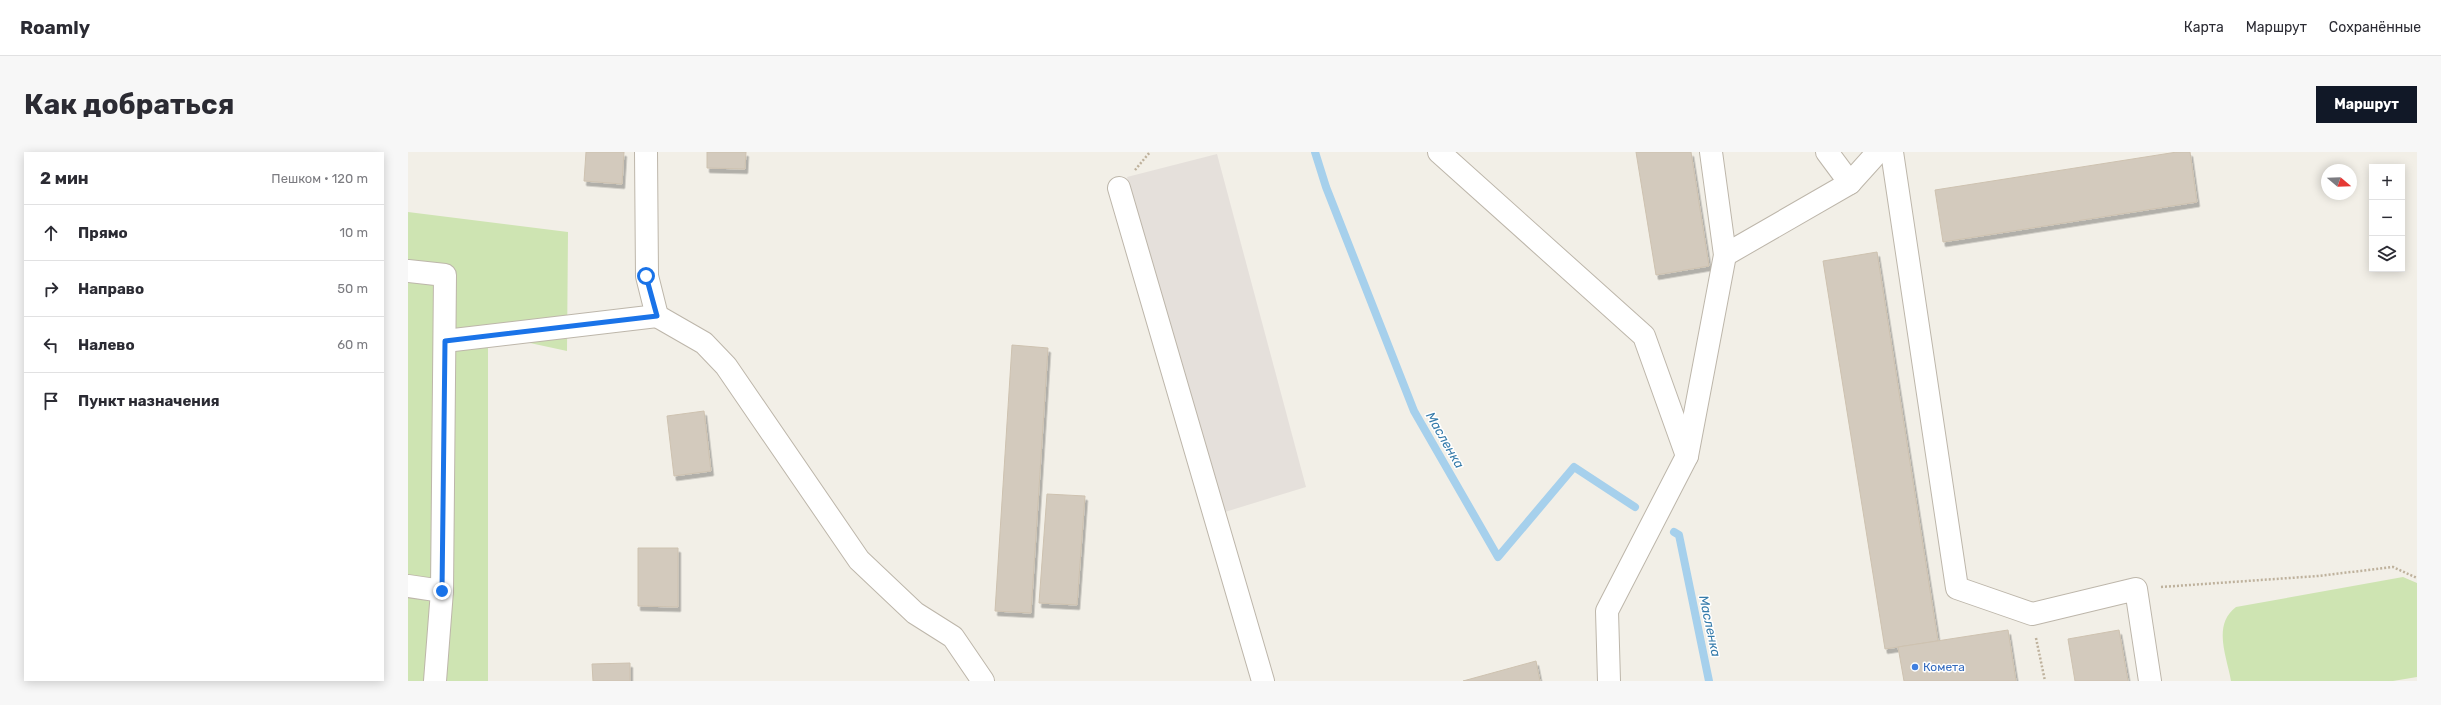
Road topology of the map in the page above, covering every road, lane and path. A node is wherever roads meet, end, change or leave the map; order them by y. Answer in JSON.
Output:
{"nodes":[{"id":1,"x":646,"y":152,"type":"edge"},
{"id":2,"x":1439,"y":152,"type":"edge"},
{"id":3,"x":1711,"y":152,"type":"edge"},
{"id":4,"x":1827,"y":152,"type":"edge"},
{"id":5,"x":1878,"y":152,"type":"edge"},
{"id":6,"x":1892,"y":152,"type":"edge"},
{"id":7,"x":1850,"y":183,"type":"junction"},
{"id":8,"x":1119,"y":188,"type":"dead end"},
{"id":9,"x":1725,"y":255,"type":"junction"},
{"id":10,"x":408,"y":271,"type":"edge"},
{"id":11,"x":657,"y":316,"type":"junction"},
{"id":12,"x":445,"y":341,"type":"junction"},
{"id":13,"x":1687,"y":456,"type":"junction"},
{"id":14,"x":2417,"y":578,"type":"edge"},
{"id":15,"x":408,"y":586,"type":"edge"},
{"id":16,"x":2136,"y":589,"type":"junction"},
{"id":17,"x":442,"y":591,"type":"junction"},
{"id":18,"x":2032,"y":614,"type":"junction"},
{"id":19,"x":435,"y":681,"type":"edge"},
{"id":20,"x":983,"y":681,"type":"edge"},
{"id":21,"x":1263,"y":681,"type":"edge"},
{"id":22,"x":1609,"y":681,"type":"edge"},
{"id":23,"x":2045,"y":681,"type":"edge"},
{"id":24,"x":2150,"y":681,"type":"edge"}],
"edges":[{"from":1,"to":11,"type":"lane"},
{"from":2,"to":13,"type":"lane"},
{"from":3,"to":9,"type":"lane"},
{"from":4,"to":7,"type":"lane"},
{"from":5,"to":7,"type":"lane"},
{"from":6,"to":18,"type":"lane"},
{"from":7,"to":9,"type":"lane"},
{"from":8,"to":21,"type":"lane"},
{"from":9,"to":13,"type":"lane"},
{"from":10,"to":12,"type":"lane"},
{"from":11,"to":12,"type":"lane"},
{"from":11,"to":20,"type":"lane"},
{"from":12,"to":17,"type":"lane"},
{"from":13,"to":22,"type":"lane"},
{"from":14,"to":16,"type":"path"},
{"from":15,"to":17,"type":"lane"},
{"from":16,"to":18,"type":"lane"},
{"from":16,"to":24,"type":"lane"},
{"from":17,"to":19,"type":"lane"},
{"from":18,"to":23,"type":"path"}]}
